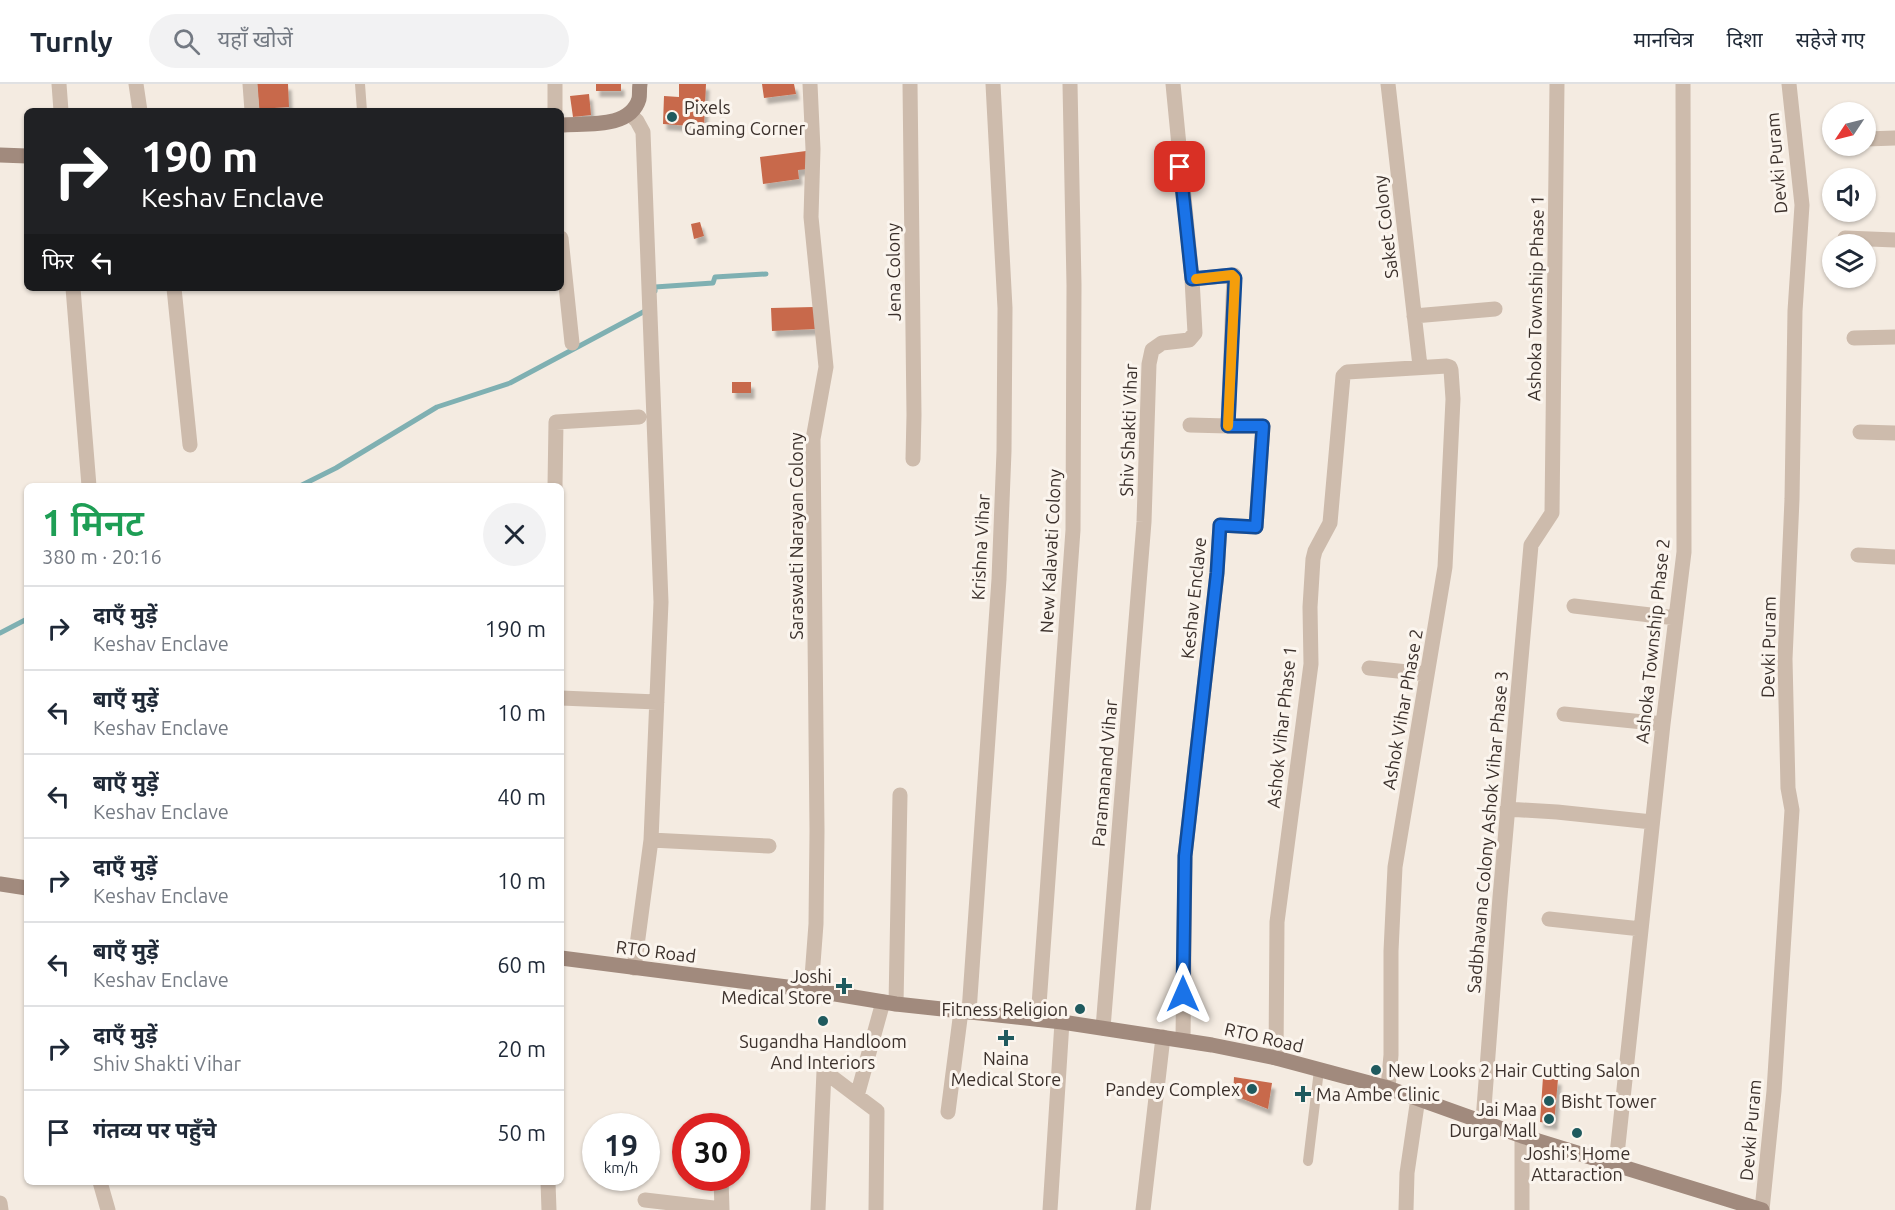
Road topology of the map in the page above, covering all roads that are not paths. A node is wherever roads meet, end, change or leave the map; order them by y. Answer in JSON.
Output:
{"nodes":[{"id":1,"x":59,"y":84,"type":"edge"},
{"id":2,"x":136,"y":84,"type":"edge"},
{"id":3,"x":250,"y":84,"type":"edge"},
{"id":4,"x":360,"y":84,"type":"edge"},
{"id":5,"x":555,"y":84,"type":"edge"},
{"id":6,"x":640,"y":84,"type":"edge"},
{"id":7,"x":810,"y":84,"type":"edge"},
{"id":8,"x":910,"y":84,"type":"edge"},
{"id":9,"x":993,"y":84,"type":"edge"},
{"id":10,"x":1070,"y":84,"type":"edge"},
{"id":11,"x":1173,"y":84,"type":"edge"},
{"id":12,"x":1388,"y":84,"type":"edge"},
{"id":13,"x":1557,"y":84,"type":"edge"},
{"id":14,"x":1683,"y":84,"type":"edge"},
{"id":15,"x":1789,"y":84,"type":"edge"},
{"id":16,"x":61,"y":108,"type":"edge"},
{"id":17,"x":140,"y":108,"type":"edge"},
{"id":18,"x":252,"y":108,"type":"edge"},
{"id":19,"x":362,"y":108,"type":"edge"},
{"id":20,"x":555,"y":108,"type":"edge"},
{"id":21,"x":630,"y":114,"type":"junction"},
{"id":22,"x":564,"y":125,"type":"edge"},
{"id":23,"x":1895,"y":138,"type":"edge"},
{"id":24,"x":1876,"y":139,"type":"edge"},
{"id":25,"x":0,"y":155,"type":"edge"},
{"id":26,"x":24,"y":156,"type":"edge"},
{"id":27,"x":1876,"y":239,"type":"edge"},
{"id":28,"x":1895,"y":240,"type":"edge"},
{"id":29,"x":564,"y":266,"type":"edge"},
{"id":30,"x":1192,"y":279,"type":"junction"},
{"id":31,"x":73,"y":291,"type":"edge"},
{"id":32,"x":174,"y":291,"type":"edge"},
{"id":33,"x":1494,"y":309,"type":"dead end"},
{"id":34,"x":1414,"y":316,"type":"junction"},
{"id":35,"x":1895,"y":336,"type":"edge"},
{"id":36,"x":1854,"y":338,"type":"dead end"},
{"id":37,"x":572,"y":343,"type":"dead end"},
{"id":38,"x":1420,"y":366,"type":"junction"},
{"id":39,"x":639,"y":417,"type":"dead end"},
{"id":40,"x":1190,"y":425,"type":"dead end"},
{"id":41,"x":1228,"y":426,"type":"junction"},
{"id":42,"x":1860,"y":432,"type":"dead end"},
{"id":43,"x":1895,"y":433,"type":"edge"},
{"id":44,"x":190,"y":445,"type":"dead end"},
{"id":45,"x":913,"y":459,"type":"dead end"},
{"id":46,"x":88,"y":483,"type":"edge"},
{"id":47,"x":555,"y":483,"type":"edge"},
{"id":48,"x":1144,"y":522,"type":"joint"},
{"id":49,"x":1531,"y":545,"type":"joint"},
{"id":50,"x":1858,"y":555,"type":"dead end"},
{"id":51,"x":1895,"y":557,"type":"edge"},
{"id":52,"x":1574,"y":606,"type":"dead end"},
{"id":53,"x":1676,"y":618,"type":"junction"},
{"id":54,"x":1370,"y":668,"type":"dead end"},
{"id":55,"x":1427,"y":674,"type":"junction"},
{"id":56,"x":564,"y":698,"type":"edge"},
{"id":57,"x":657,"y":702,"type":"junction"},
{"id":58,"x":1564,"y":714,"type":"dead end"},
{"id":59,"x":1663,"y":724,"type":"junction"},
{"id":60,"x":900,"y":795,"type":"dead end"},
{"id":61,"x":1508,"y":809,"type":"junction"},
{"id":62,"x":1652,"y":822,"type":"junction"},
{"id":63,"x":651,"y":840,"type":"junction"},
{"id":64,"x":769,"y":846,"type":"dead end"},
{"id":65,"x":0,"y":884,"type":"edge"},
{"id":66,"x":24,"y":888,"type":"edge"},
{"id":67,"x":1549,"y":919,"type":"dead end"},
{"id":68,"x":1641,"y":930,"type":"junction"},
{"id":69,"x":564,"y":958,"type":"edge"},
{"id":70,"x":634,"y":968,"type":"junction"},
{"id":71,"x":811,"y":990,"type":"junction"},
{"id":72,"x":890,"y":1003,"type":"junction"},
{"id":73,"x":965,"y":1011,"type":"junction"},
{"id":74,"x":1038,"y":1019,"type":"junction"},
{"id":75,"x":1062,"y":1022,"type":"junction"},
{"id":76,"x":1103,"y":1028,"type":"junction"},
{"id":77,"x":1163,"y":1037,"type":"junction"},
{"id":78,"x":1183,"y":1040,"type":"junction"},
{"id":79,"x":1276,"y":1058,"type":"junction"},
{"id":80,"x":1319,"y":1070,"type":"junction"},
{"id":81,"x":1388,"y":1088,"type":"junction"},
{"id":82,"x":857,"y":1096,"type":"junction"},
{"id":83,"x":1418,"y":1098,"type":"junction"},
{"id":84,"x":948,"y":1112,"type":"dead end"},
{"id":85,"x":1483,"y":1121,"type":"junction"},
{"id":86,"x":1522,"y":1136,"type":"junction"},
{"id":87,"x":1308,"y":1161,"type":"dead end"},
{"id":88,"x":1616,"y":1164,"type":"junction"},
{"id":89,"x":101,"y":1185,"type":"edge"},
{"id":90,"x":548,"y":1185,"type":"edge"},
{"id":91,"x":721,"y":1191,"type":"edge"},
{"id":92,"x":645,"y":1200,"type":"dead end"},
{"id":93,"x":0,"y":1203,"type":"edge"},
{"id":94,"x":722,"y":1209,"type":"edge"},
{"id":95,"x":1756,"y":1209,"type":"edge"},
{"id":96,"x":2,"y":1210,"type":"edge"},
{"id":97,"x":108,"y":1210,"type":"edge"},
{"id":98,"x":549,"y":1210,"type":"edge"},
{"id":99,"x":818,"y":1210,"type":"edge"},
{"id":100,"x":876,"y":1210,"type":"edge"},
{"id":101,"x":1050,"y":1210,"type":"edge"},
{"id":102,"x":1143,"y":1210,"type":"edge"},
{"id":103,"x":1406,"y":1210,"type":"edge"},
{"id":104,"x":1522,"y":1210,"type":"edge"}],
"edges":[{"from":1,"to":16,"type":"street"},
{"from":2,"to":17,"type":"street"},
{"from":3,"to":18,"type":"street"},
{"from":4,"to":19,"type":"lane"},
{"from":5,"to":20,"type":"street"},
{"from":6,"to":21,"type":"street"},
{"from":7,"to":71,"type":"street","name":"Saraswati Narayan Colony"},
{"from":8,"to":45,"type":"street","name":"Jena Colony"},
{"from":9,"to":73,"type":"street","name":"Krishna Vihar"},
{"from":10,"to":74,"type":"street","name":"New Kalavati Colony"},
{"from":11,"to":30,"type":"street","name":"Shiv Shakti Vihar"},
{"from":12,"to":34,"type":"street","name":"Saket Colony"},
{"from":13,"to":49,"type":"street","name":"Ashoka Township Phase 1"},
{"from":14,"to":53,"type":"street","name":"Ashoka Township Phase 2"},
{"from":15,"to":95,"type":"street","name":"Devki Puram"},
{"from":21,"to":22,"type":"street"},
{"from":21,"to":57,"type":"street"},
{"from":23,"to":24,"type":"street"},
{"from":25,"to":26,"type":"street"},
{"from":27,"to":28,"type":"street"},
{"from":29,"to":37,"type":"street"},
{"from":30,"to":41,"type":"street"},
{"from":30,"to":48,"type":"street","name":"Shiv Shakti Vihar"},
{"from":31,"to":46,"type":"street"},
{"from":32,"to":44,"type":"street"},
{"from":33,"to":34,"type":"street"},
{"from":34,"to":38,"type":"street","name":"Saket Colony"},
{"from":35,"to":36,"type":"street"},
{"from":38,"to":55,"type":"street","name":"Ashok Vihar Phase 2"},
{"from":38,"to":79,"type":"street","name":"Ashok Vihar Phase 1"},
{"from":39,"to":47,"type":"street"},
{"from":40,"to":41,"type":"street"},
{"from":41,"to":78,"type":"street","name":"Keshav Enclave"},
{"from":42,"to":43,"type":"street"},
{"from":48,"to":76,"type":"street","name":"Paramanand Vihar"},
{"from":49,"to":61,"type":"street","name":"Sadbhavana Colony Ashok Vihar Phase 3"},
{"from":50,"to":51,"type":"street"},
{"from":52,"to":53,"type":"street"},
{"from":53,"to":59,"type":"street","name":"Ashoka Township Phase 2"},
{"from":54,"to":55,"type":"street"},
{"from":55,"to":81,"type":"street","name":"Ashok Vihar Phase 2"},
{"from":56,"to":57,"type":"street"},
{"from":57,"to":63,"type":"street"},
{"from":58,"to":59,"type":"street"},
{"from":59,"to":62,"type":"street","name":"Ashoka Township Phase 2"},
{"from":60,"to":72,"type":"street"},
{"from":61,"to":62,"type":"street"},
{"from":61,"to":85,"type":"street","name":"Sadbhavana Colony Ashok Vihar Phase 3"},
{"from":62,"to":68,"type":"street","name":"Ashoka Township Phase 2"},
{"from":63,"to":64,"type":"street"},
{"from":63,"to":70,"type":"street"},
{"from":65,"to":66,"type":"street"},
{"from":67,"to":68,"type":"street"},
{"from":68,"to":88,"type":"street","name":"Ashoka Township Phase 2"},
{"from":69,"to":70,"type":"street","name":"RTO Road"},
{"from":70,"to":71,"type":"street","name":"RTO Road"},
{"from":71,"to":72,"type":"street","name":"RTO Road"},
{"from":72,"to":73,"type":"street","name":"RTO Road"},
{"from":72,"to":82,"type":"street"},
{"from":73,"to":74,"type":"street","name":"RTO Road"},
{"from":73,"to":84,"type":"street","name":"Krishna Vihar"},
{"from":74,"to":75,"type":"street","name":"RTO Road"},
{"from":75,"to":76,"type":"street","name":"RTO Road"},
{"from":75,"to":101,"type":"street"},
{"from":76,"to":77,"type":"street","name":"RTO Road"},
{"from":77,"to":78,"type":"street","name":"RTO Road"},
{"from":77,"to":102,"type":"street"},
{"from":78,"to":79,"type":"street","name":"RTO Road"},
{"from":79,"to":80,"type":"street","name":"RTO Road"},
{"from":80,"to":81,"type":"street","name":"RTO Road"},
{"from":80,"to":87,"type":"lane"},
{"from":81,"to":83,"type":"street","name":"RTO Road"},
{"from":82,"to":99,"type":"street"},
{"from":82,"to":100,"type":"street"},
{"from":83,"to":85,"type":"street","name":"RTO Road"},
{"from":83,"to":103,"type":"street"},
{"from":85,"to":86,"type":"street","name":"RTO Road"},
{"from":86,"to":88,"type":"street","name":"RTO Road"},
{"from":86,"to":104,"type":"street"},
{"from":88,"to":95,"type":"street","name":"RTO Road"},
{"from":89,"to":97,"type":"street"},
{"from":90,"to":98,"type":"street"},
{"from":91,"to":94,"type":"street"},
{"from":92,"to":94,"type":"street"},
{"from":93,"to":96,"type":"street"}]}
